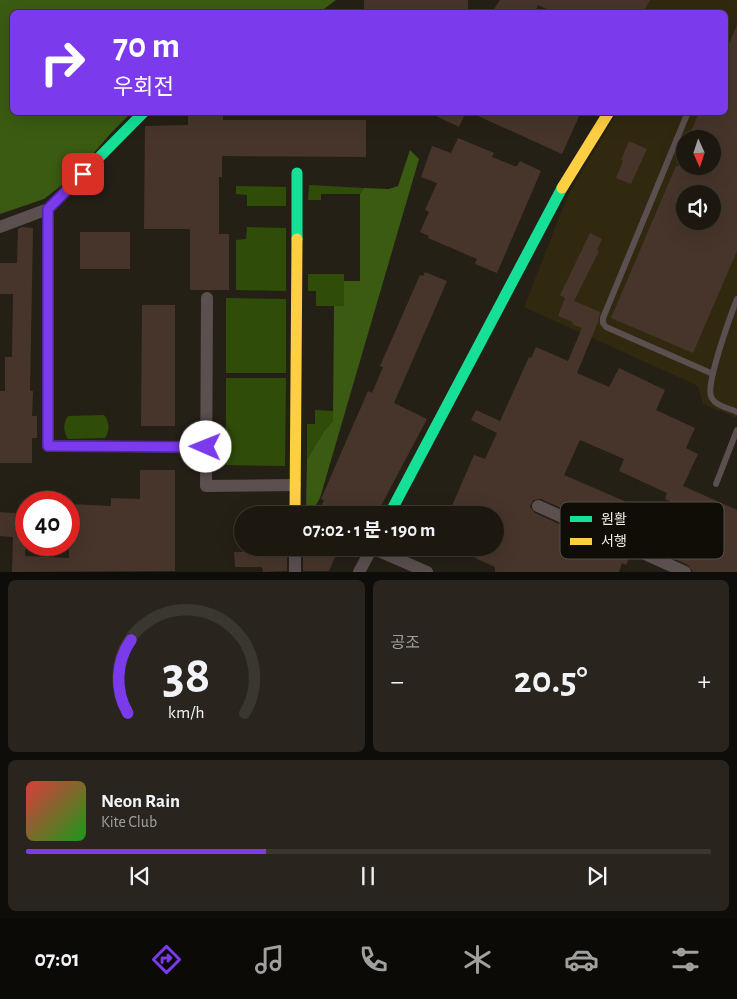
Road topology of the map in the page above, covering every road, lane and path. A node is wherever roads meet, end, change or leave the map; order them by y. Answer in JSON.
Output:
{"nodes":[{"id":1,"x":141,"y":115,"type":"edge"},
{"id":2,"x":607,"y":115,"type":"edge"},
{"id":3,"x":687,"y":115,"type":"edge"},
{"id":4,"x":297,"y":173,"type":"dead end"},
{"id":5,"x":48,"y":209,"type":"junction"},
{"id":6,"x":0,"y":227,"type":"edge"},
{"id":7,"x":207,"y":298,"type":"dead end"},
{"id":8,"x":737,"y":299,"type":"edge"},
{"id":9,"x":734,"y":313,"type":"edge"},
{"id":10,"x":713,"y":374,"type":"junction"},
{"id":11,"x":737,"y":412,"type":"edge"},
{"id":12,"x":737,"y":430,"type":"edge"},
{"id":13,"x":206,"y":447,"type":"junction"},
{"id":14,"x":716,"y":484,"type":"dead end"},
{"id":15,"x":295,"y":485,"type":"junction"},
{"id":16,"x":295,"y":506,"type":"edge"},
{"id":17,"x":394,"y":506,"type":"edge"},
{"id":18,"x":538,"y":506,"type":"dead end"},
{"id":19,"x":560,"y":516,"type":"edge"},
{"id":20,"x":295,"y":556,"type":"edge"},
{"id":21,"x":368,"y":556,"type":"edge"},
{"id":22,"x":390,"y":556,"type":"edge"},
{"id":23,"x":656,"y":559,"type":"edge"},
{"id":24,"x":294,"y":572,"type":"edge"},
{"id":25,"x":359,"y":572,"type":"edge"},
{"id":26,"x":427,"y":572,"type":"edge"},
{"id":27,"x":685,"y":572,"type":"edge"}],
"edges":[{"from":1,"to":5,"type":"street"},
{"from":2,"to":17,"type":"street"},
{"from":3,"to":10,"type":"lane"},
{"from":4,"to":15,"type":"street"},
{"from":5,"to":6,"type":"street"},
{"from":5,"to":13,"type":"street"},
{"from":7,"to":13,"type":"street"},
{"from":8,"to":9,"type":"lane"},
{"from":9,"to":10,"type":"lane"},
{"from":10,"to":11,"type":"lane"},
{"from":12,"to":14,"type":"lane"},
{"from":13,"to":15,"type":"street"},
{"from":15,"to":16,"type":"street"},
{"from":18,"to":19,"type":"street"},
{"from":20,"to":24,"type":"street"},
{"from":21,"to":25,"type":"street"},
{"from":22,"to":26,"type":"street"},
{"from":23,"to":27,"type":"street"}]}
